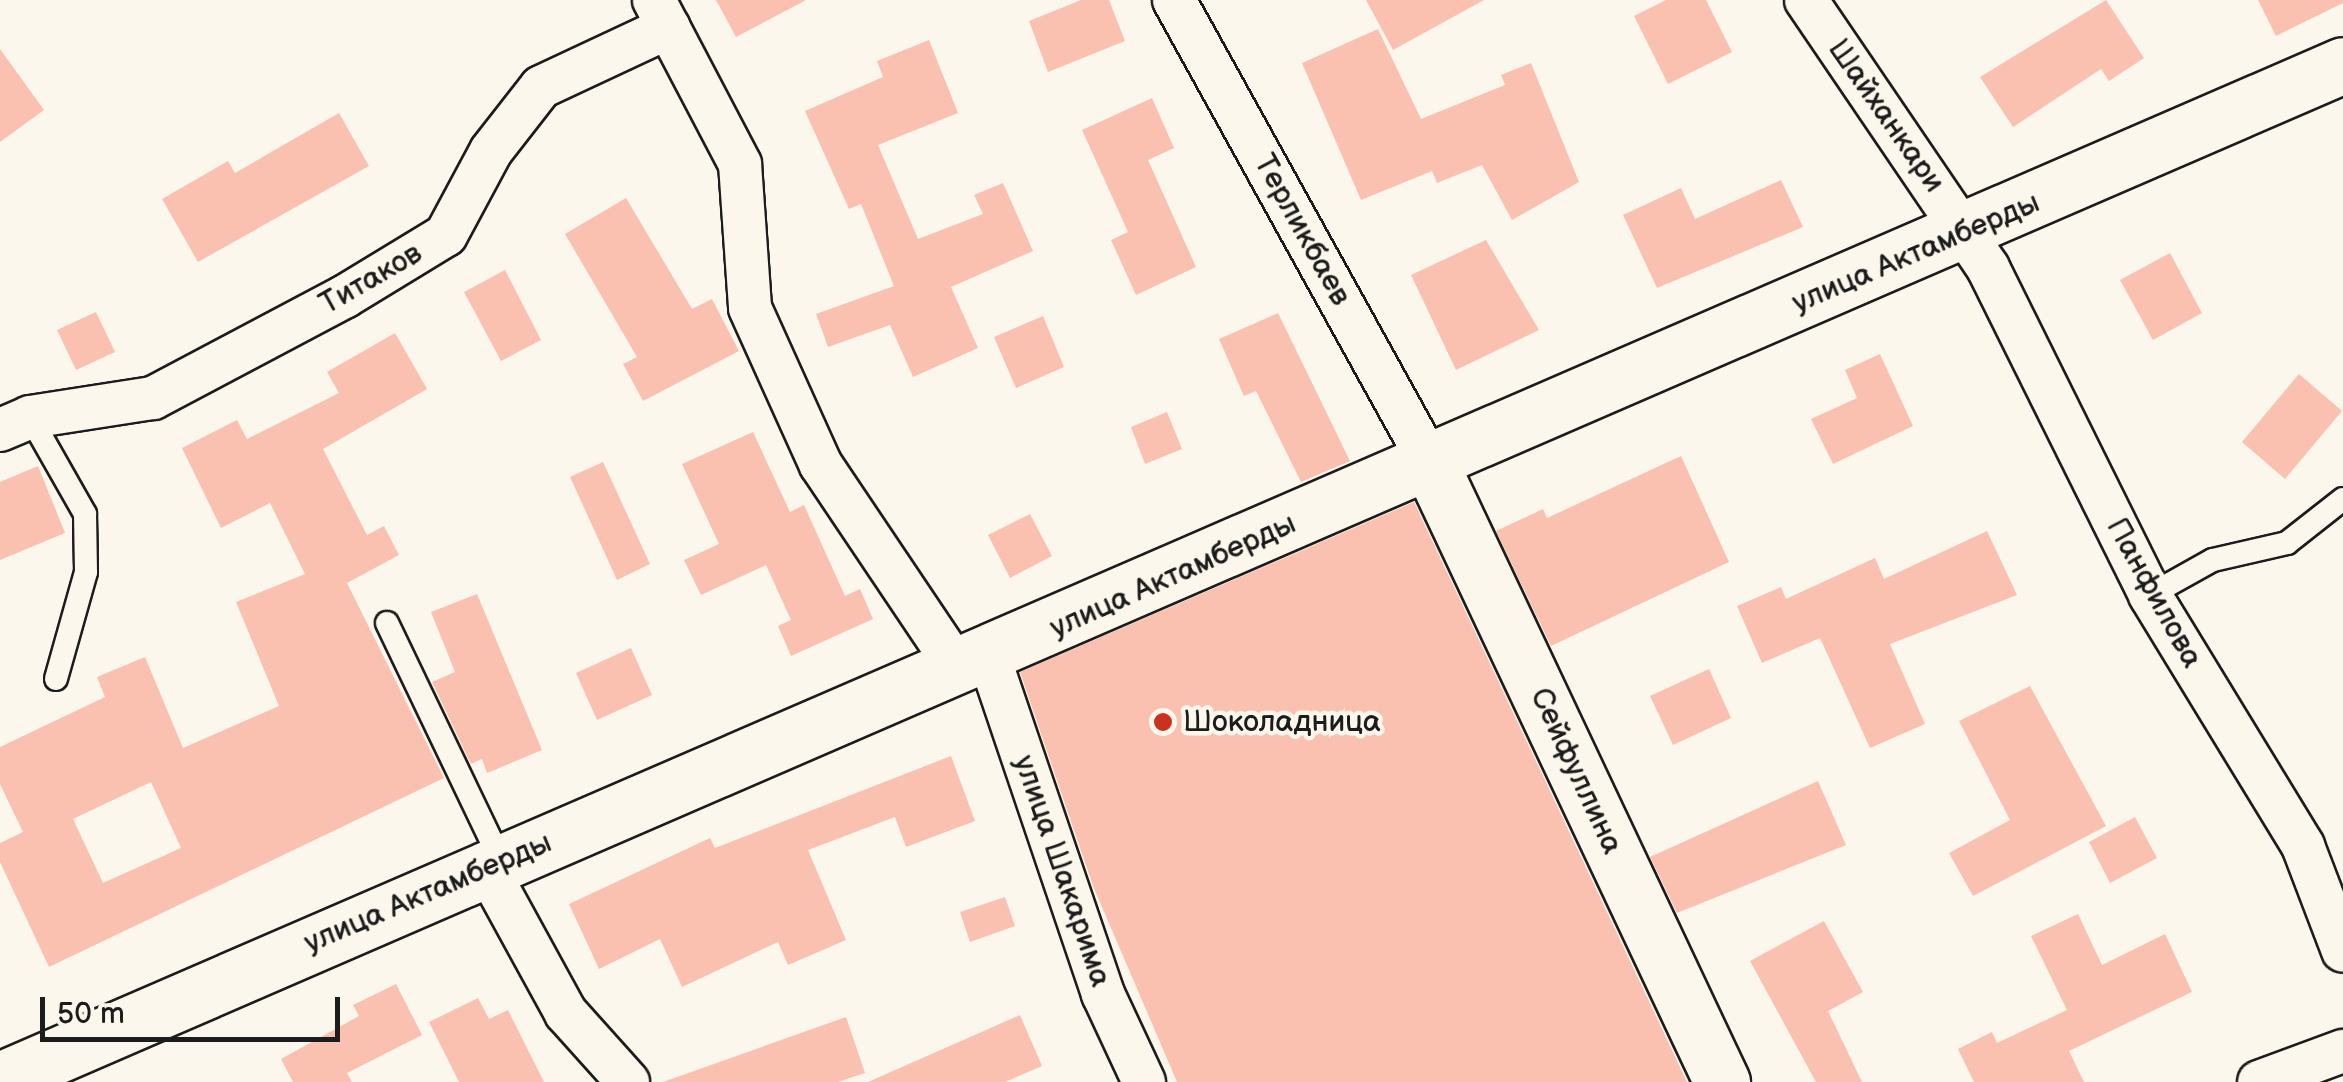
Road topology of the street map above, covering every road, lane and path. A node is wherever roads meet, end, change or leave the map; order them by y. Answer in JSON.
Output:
{"nodes":[{"id":1,"x":1174,"y":0,"type":"edge"},
{"id":2,"x":1806,"y":0,"type":"edge"},
{"id":3,"x":661,"y":13,"type":"edge"},
{"id":4,"x":2343,"y":65,"type":"edge"},
{"id":5,"x":1966,"y":232,"type":"junction"},
{"id":6,"x":15,"y":424,"type":"edge"},
{"id":7,"x":1429,"y":461,"type":"junction"},
{"id":8,"x":2343,"y":499,"type":"edge"},
{"id":9,"x":2150,"y":595,"type":"junction"},
{"id":10,"x":388,"y":623,"type":"dead end"},
{"id":11,"x":974,"y":664,"type":"junction"},
{"id":12,"x":56,"y":679,"type":"dead end"},
{"id":13,"x":493,"y":864,"type":"junction"},
{"id":14,"x":2343,"y":951,"type":"edge"},
{"id":15,"x":2343,"y":1052,"type":"edge"},
{"id":16,"x":0,"y":1080,"type":"edge"},
{"id":17,"x":628,"y":1082,"type":"edge"},
{"id":18,"x":1144,"y":1082,"type":"edge"},
{"id":19,"x":1722,"y":1082,"type":"edge"},
{"id":20,"x":2259,"y":1082,"type":"edge"}],
"edges":[{"from":1,"to":7,"type":"street","name":"Терликбаев"},
{"from":2,"to":5,"type":"street","name":"Шайханкари"},
{"from":3,"to":6,"type":"street","name":"Титаков"},
{"from":3,"to":11,"type":"street","name":"улица Шакарима"},
{"from":4,"to":5,"type":"main road","name":"улица Актамберды"},
{"from":5,"to":7,"type":"main road","name":"улица Актамберды"},
{"from":5,"to":9,"type":"street","name":"Панфилова"},
{"from":6,"to":12,"type":"lane"},
{"from":7,"to":11,"type":"main road","name":"улица Актамберды"},
{"from":7,"to":19,"type":"main road","name":"Сейфуллина"},
{"from":8,"to":9,"type":"lane"},
{"from":9,"to":14,"type":"street","name":"Панфилова"},
{"from":10,"to":13,"type":"lane"},
{"from":11,"to":13,"type":"main road","name":"улица Актамберды"},
{"from":11,"to":18,"type":"street","name":"улица Шакарима"},
{"from":13,"to":16,"type":"main road","name":"улица Актамберды"},
{"from":13,"to":17,"type":"street"},
{"from":15,"to":20,"type":"street"}]}
